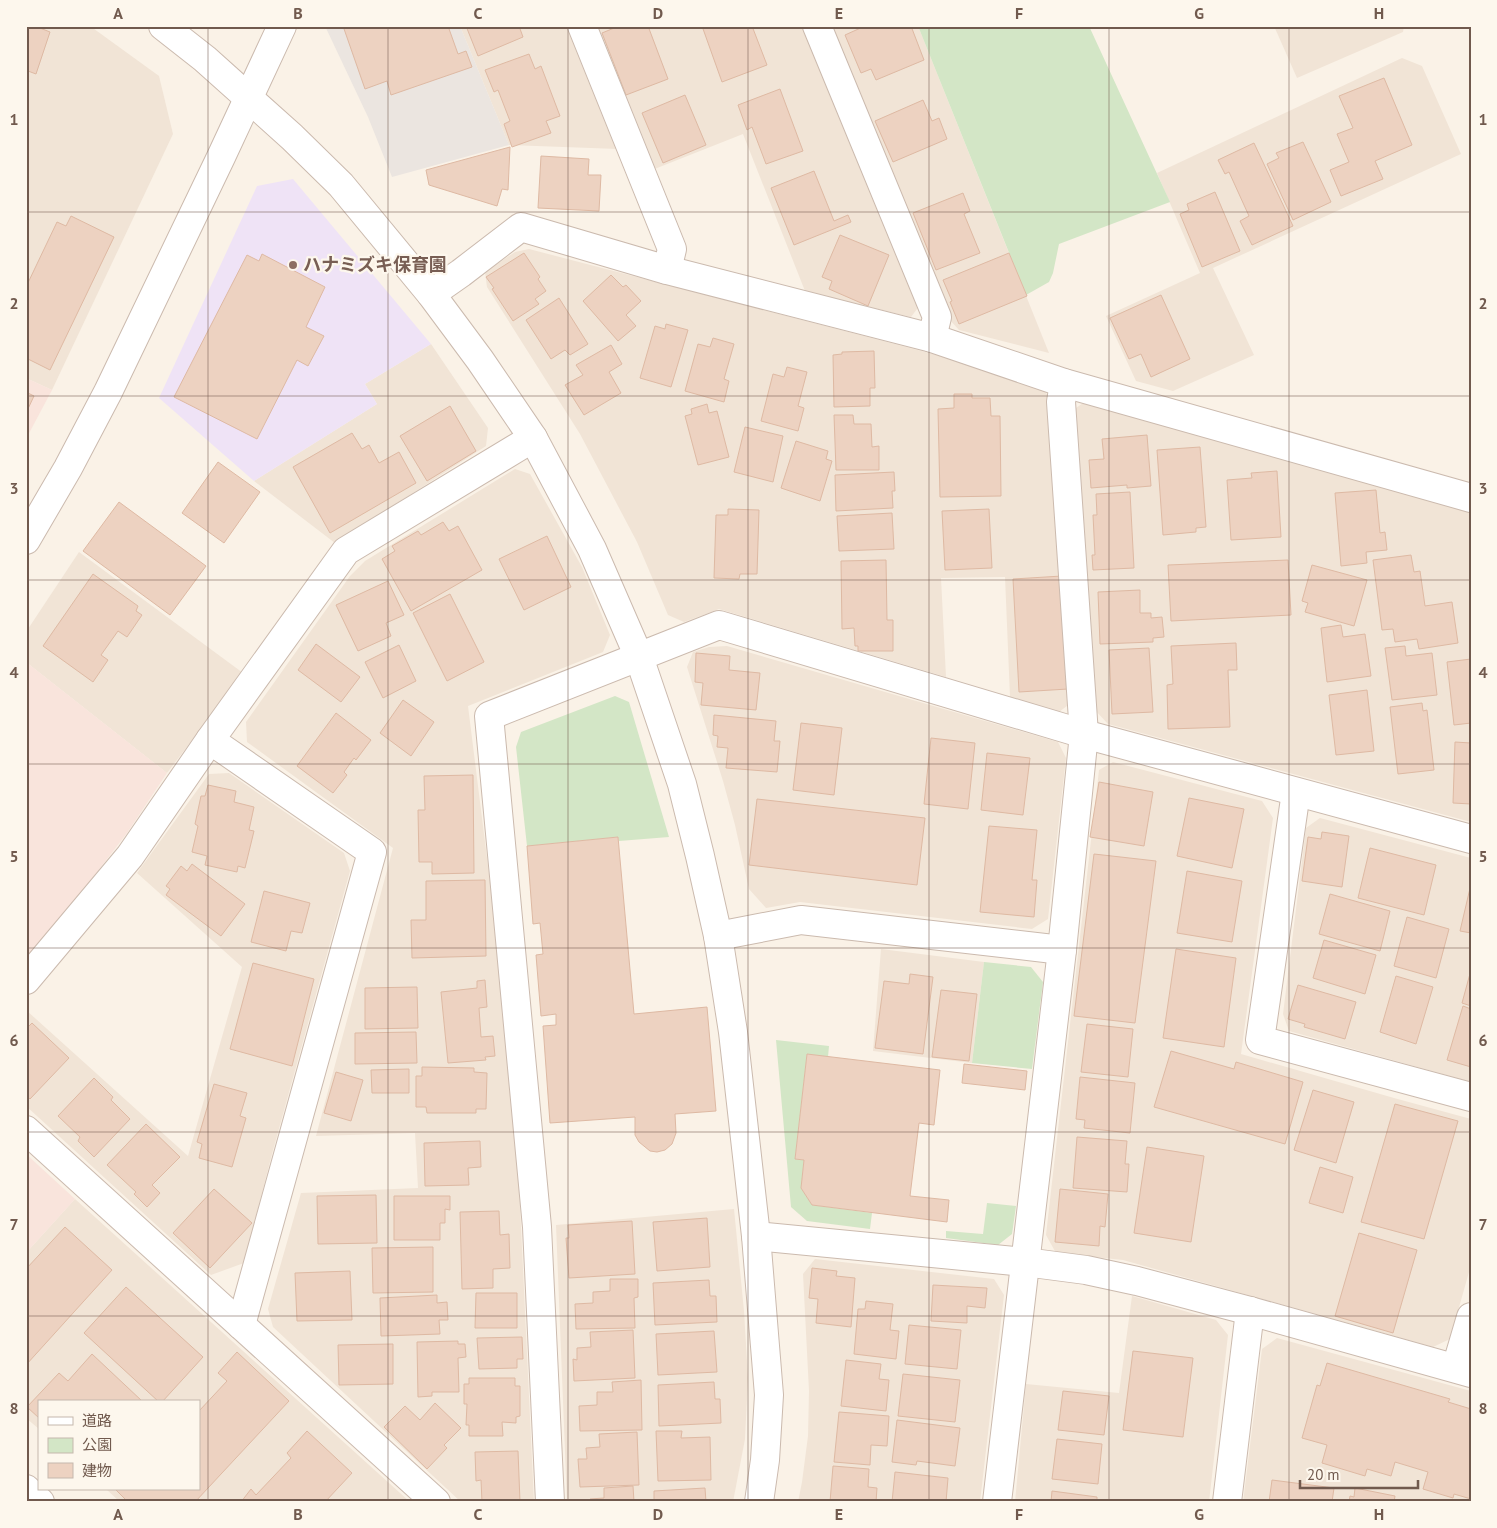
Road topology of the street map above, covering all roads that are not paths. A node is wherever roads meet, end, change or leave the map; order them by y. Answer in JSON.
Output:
{"nodes":[{"id":1,"x":163,"y":26,"type":"edge"},
{"id":2,"x":282,"y":26,"type":"edge"},
{"id":3,"x":582,"y":26,"type":"edge"},
{"id":4,"x":817,"y":26,"type":"edge"},
{"id":5,"x":249,"y":97,"type":"junction"},
{"id":6,"x":667,"y":270,"type":"junction"},
{"id":7,"x":431,"y":294,"type":"junction"},
{"id":8,"x":932,"y":338,"type":"junction"},
{"id":9,"x":1064,"y":383,"type":"junction"},
{"id":10,"x":534,"y":438,"type":"junction"},
{"id":11,"x":1471,"y":498,"type":"edge"},
{"id":12,"x":26,"y":540,"type":"edge"},
{"id":13,"x":639,"y":657,"type":"junction"},
{"id":14,"x":1084,"y":734,"type":"junction"},
{"id":15,"x":210,"y":740,"type":"junction"},
{"id":16,"x":1296,"y":792,"type":"junction"},
{"id":17,"x":1471,"y":839,"type":"edge"},
{"id":18,"x":718,"y":936,"type":"junction"},
{"id":19,"x":1062,"y":950,"type":"junction"},
{"id":20,"x":26,"y":980,"type":"edge"},
{"id":21,"x":1471,"y":1097,"type":"edge"},
{"id":22,"x":26,"y":1130,"type":"edge"},
{"id":23,"x":756,"y":1236,"type":"junction"},
{"id":24,"x":1025,"y":1262,"type":"junction"},
{"id":25,"x":1250,"y":1310,"type":"junction"},
{"id":26,"x":1471,"y":1317,"type":"edge"},
{"id":27,"x":241,"y":1325,"type":"junction"},
{"id":28,"x":1464,"y":1371,"type":"edge"},
{"id":29,"x":26,"y":1489,"type":"edge"},
{"id":30,"x":40,"y":1502,"type":"edge"},
{"id":31,"x":436,"y":1502,"type":"edge"},
{"id":32,"x":550,"y":1502,"type":"edge"},
{"id":33,"x":759,"y":1502,"type":"edge"},
{"id":34,"x":997,"y":1502,"type":"edge"},
{"id":35,"x":1227,"y":1502,"type":"edge"}],
"edges":[{"from":1,"to":5,"type":"street"},
{"from":2,"to":5,"type":"street"},
{"from":3,"to":6,"type":"street"},
{"from":4,"to":8,"type":"street"},
{"from":5,"to":7,"type":"street"},
{"from":5,"to":12,"type":"street"},
{"from":6,"to":7,"type":"street"},
{"from":6,"to":8,"type":"street"},
{"from":7,"to":10,"type":"street"},
{"from":8,"to":9,"type":"street"},
{"from":9,"to":11,"type":"street"},
{"from":9,"to":14,"type":"street"},
{"from":10,"to":13,"type":"street"},
{"from":10,"to":15,"type":"street"},
{"from":13,"to":14,"type":"street"},
{"from":13,"to":18,"type":"street"},
{"from":13,"to":32,"type":"street"},
{"from":14,"to":16,"type":"street"},
{"from":14,"to":19,"type":"street"},
{"from":15,"to":20,"type":"street"},
{"from":15,"to":27,"type":"street"},
{"from":16,"to":17,"type":"street"},
{"from":16,"to":21,"type":"street"},
{"from":18,"to":19,"type":"street"},
{"from":18,"to":23,"type":"street"},
{"from":19,"to":24,"type":"street"},
{"from":22,"to":27,"type":"street"},
{"from":23,"to":24,"type":"street"},
{"from":23,"to":33,"type":"street"},
{"from":24,"to":25,"type":"street"},
{"from":24,"to":34,"type":"street"},
{"from":25,"to":28,"type":"street"},
{"from":25,"to":35,"type":"street"},
{"from":26,"to":28,"type":"street"},
{"from":27,"to":31,"type":"street"},
{"from":29,"to":30,"type":"street"}]}
